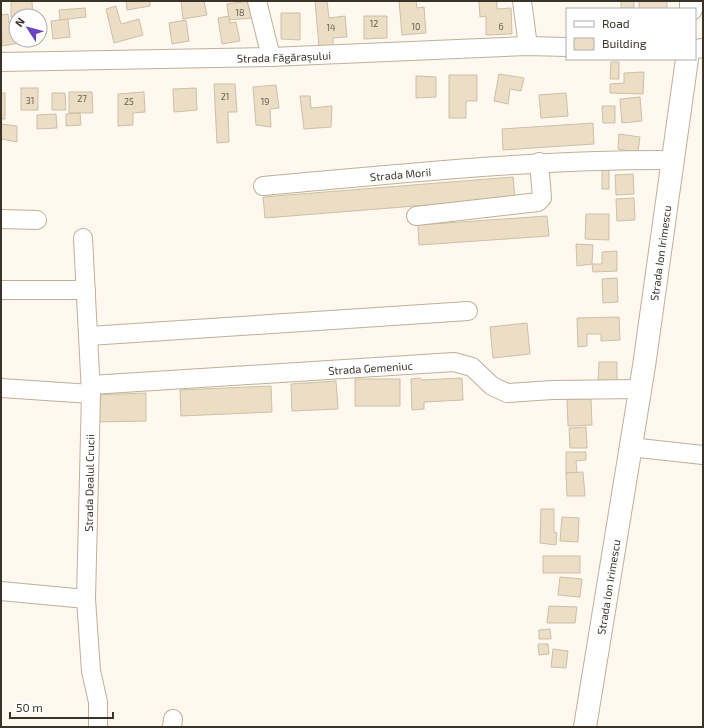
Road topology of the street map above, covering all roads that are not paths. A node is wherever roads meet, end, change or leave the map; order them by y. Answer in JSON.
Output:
{"nodes":[{"id":1,"x":257,"y":1,"type":"edge"},
{"id":2,"x":522,"y":1,"type":"edge"},
{"id":3,"x":528,"y":46,"type":"junction"},
{"id":4,"x":566,"y":47,"type":"edge"},
{"id":5,"x":271,"y":57,"type":"junction"},
{"id":6,"x":687,"y":60,"type":"edge"},
{"id":7,"x":1,"y":62,"type":"edge"},
{"id":8,"x":674,"y":160,"type":"junction"},
{"id":9,"x":539,"y":162,"type":"junction"},
{"id":10,"x":263,"y":186,"type":"dead end"},
{"id":11,"x":416,"y":216,"type":"dead end"},
{"id":12,"x":1,"y":219,"type":"edge"},
{"id":13,"x":37,"y":220,"type":"dead end"},
{"id":14,"x":84,"y":238,"type":"dead end"},
{"id":15,"x":1,"y":290,"type":"edge"},
{"id":16,"x":86,"y":290,"type":"junction"},
{"id":17,"x":468,"y":311,"type":"dead end"},
{"id":18,"x":89,"y":336,"type":"junction"},
{"id":19,"x":1,"y":388,"type":"edge"},
{"id":20,"x":91,"y":389,"type":"junction"},
{"id":21,"x":640,"y":389,"type":"junction"},
{"id":22,"x":630,"y":447,"type":"junction"},
{"id":23,"x":703,"y":455,"type":"edge"},
{"id":24,"x":1,"y":591,"type":"edge"},
{"id":25,"x":86,"y":599,"type":"junction"},
{"id":26,"x":98,"y":727,"type":"edge"},
{"id":27,"x":585,"y":727,"type":"edge"}],
"edges":[{"from":1,"to":5,"type":"street"},
{"from":2,"to":3,"type":"street"},
{"from":3,"to":4,"type":"street","name":"Strada Făgărașului"},
{"from":3,"to":5,"type":"street","name":"Strada Făgărașului"},
{"from":5,"to":7,"type":"street","name":"Strada Făgărașului"},
{"from":6,"to":8,"type":"main road","name":"Strada Ion Irimescu"},
{"from":8,"to":9,"type":"street","name":"Strada Morii"},
{"from":8,"to":21,"type":"main road","name":"Strada Ion Irimescu"},
{"from":9,"to":10,"type":"street","name":"Strada Morii"},
{"from":9,"to":11,"type":"street"},
{"from":12,"to":13,"type":"street"},
{"from":14,"to":16,"type":"street","name":"Strada Dealul Crucii"},
{"from":15,"to":16,"type":"street"},
{"from":16,"to":18,"type":"street","name":"Strada Dealul Crucii"},
{"from":17,"to":18,"type":"street"},
{"from":18,"to":20,"type":"street","name":"Strada Dealul Crucii"},
{"from":19,"to":20,"type":"street","name":"Strada Gemeniuc"},
{"from":20,"to":21,"type":"street","name":"Strada Gemeniuc"},
{"from":20,"to":25,"type":"street","name":"Strada Dealul Crucii"},
{"from":21,"to":22,"type":"main road","name":"Strada Ion Irimescu"},
{"from":22,"to":23,"type":"street"},
{"from":22,"to":27,"type":"main road","name":"Strada Ion Irimescu"},
{"from":24,"to":25,"type":"street"},
{"from":25,"to":26,"type":"street","name":"Strada Dealul Crucii"}]}
